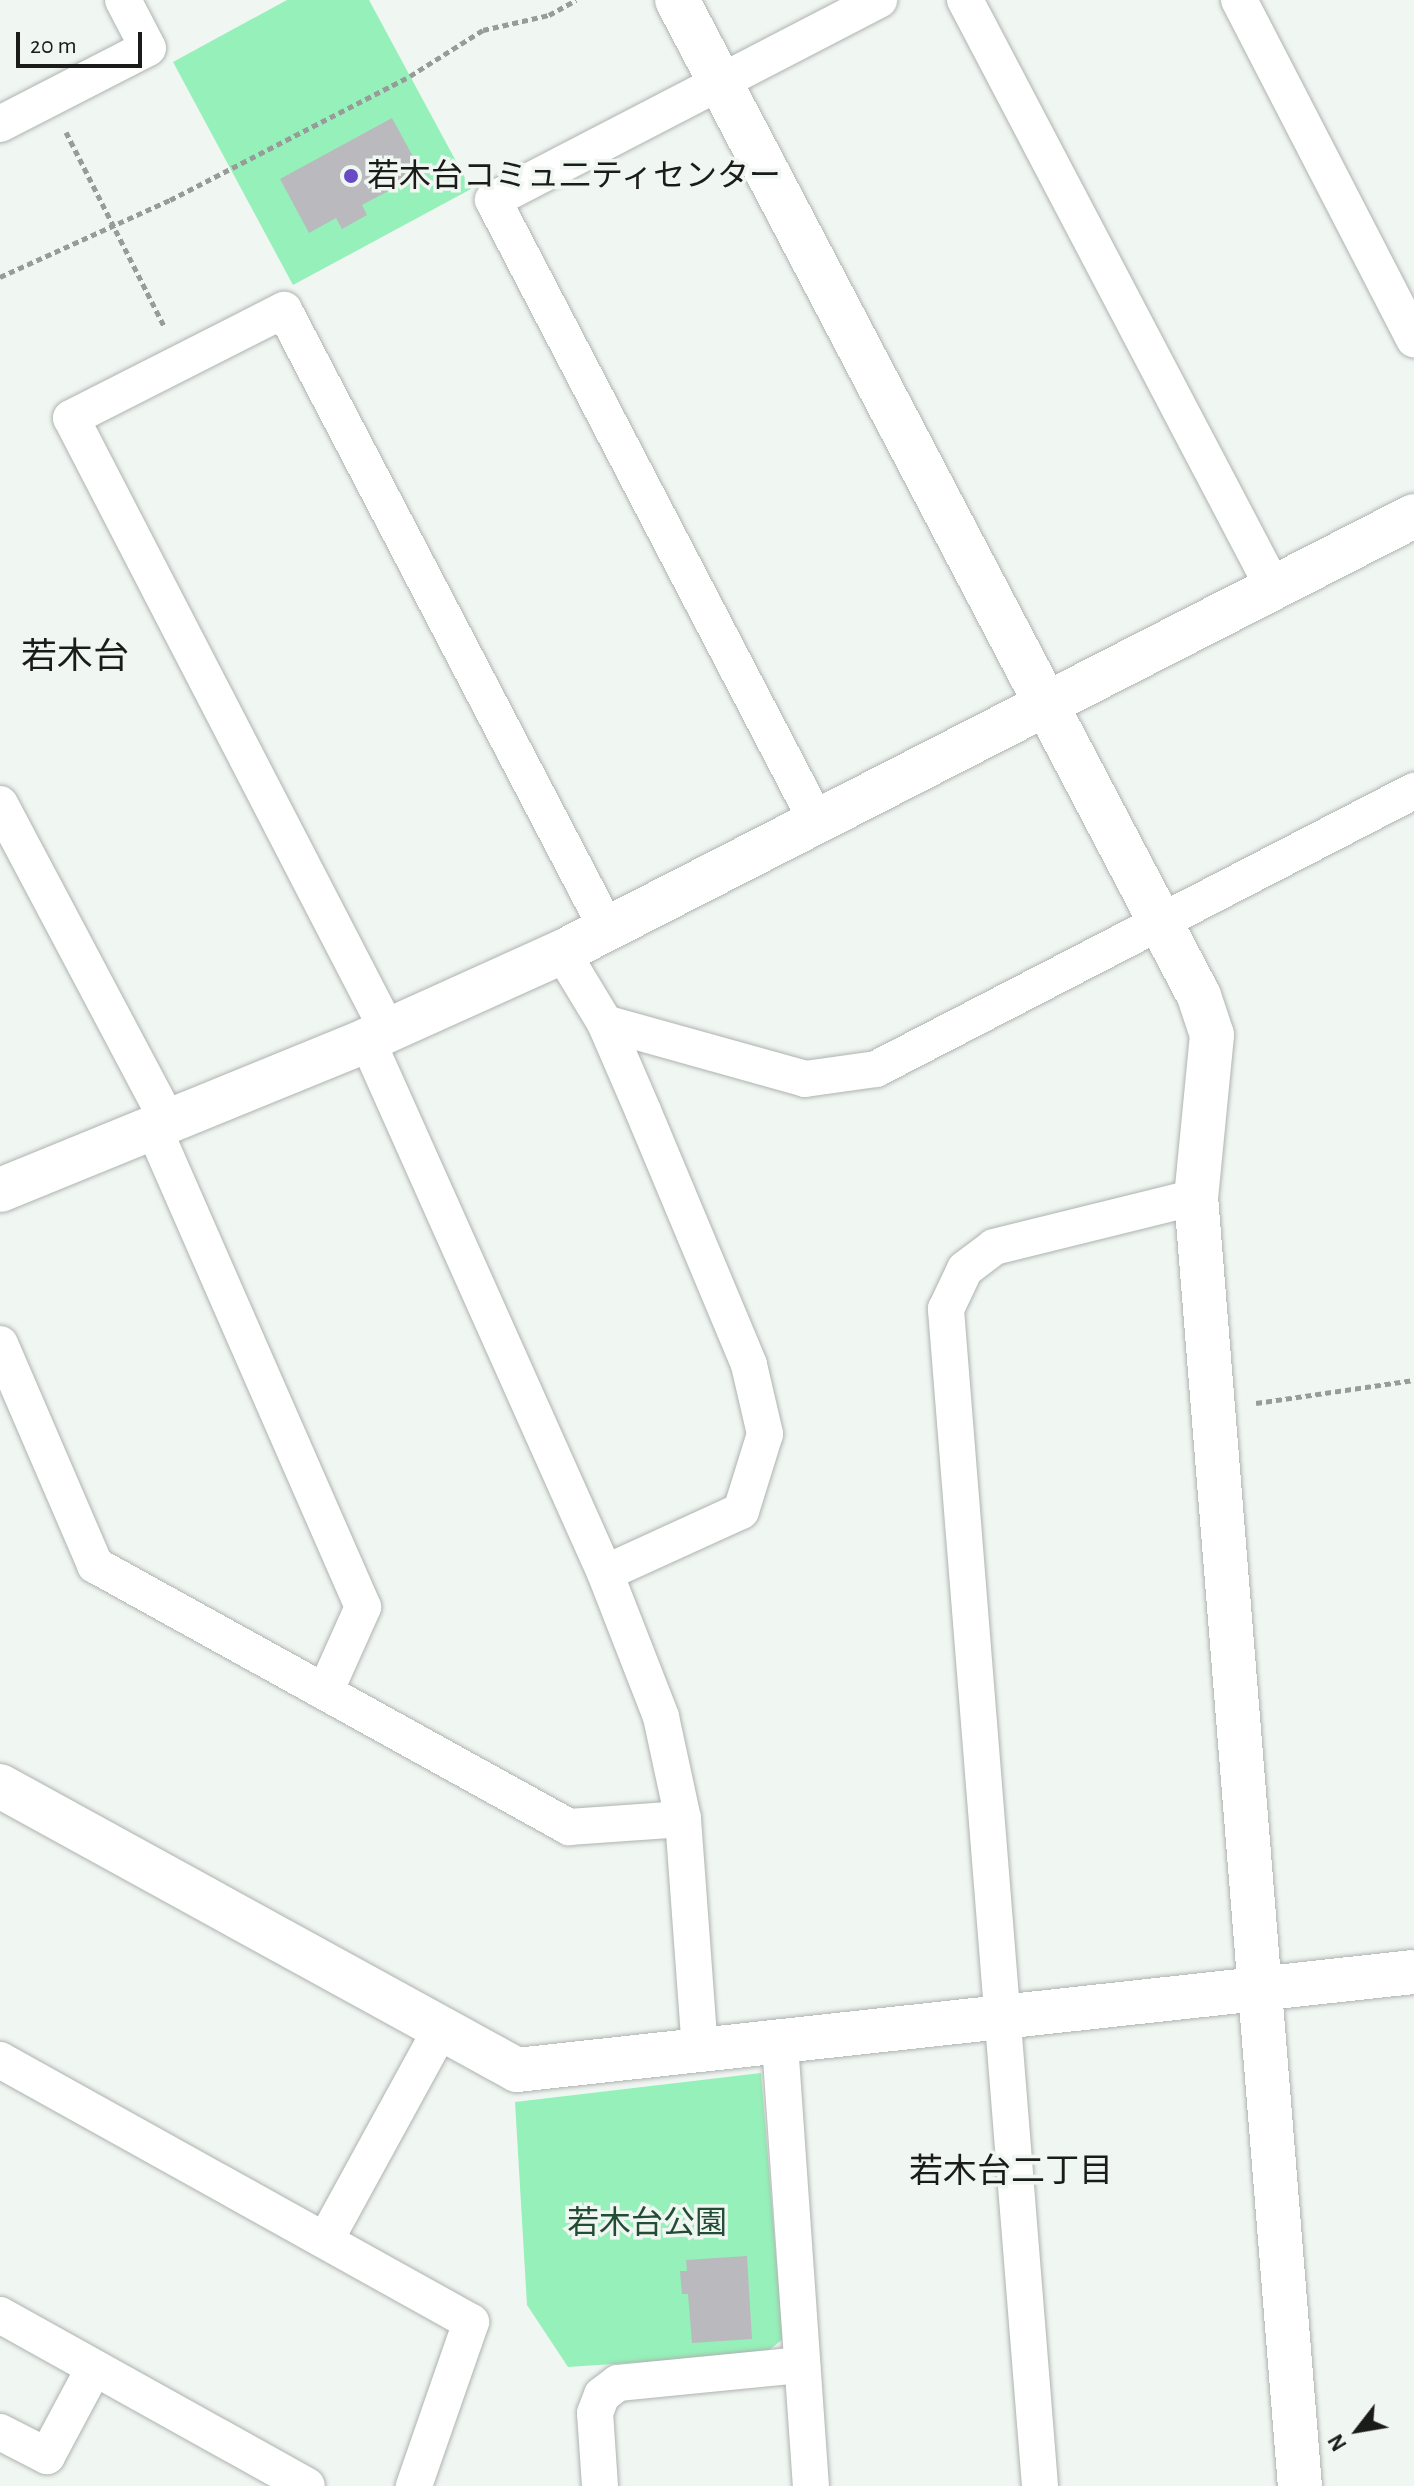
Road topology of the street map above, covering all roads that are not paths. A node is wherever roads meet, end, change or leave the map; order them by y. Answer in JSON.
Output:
{"nodes":[{"id":1,"x":123,"y":0,"type":"edge"},
{"id":2,"x":677,"y":0,"type":"edge"},
{"id":3,"x":879,"y":0,"type":"edge"},
{"id":4,"x":965,"y":0,"type":"edge"},
{"id":5,"x":1239,"y":0,"type":"edge"},
{"id":6,"x":721,"y":83,"type":"junction"},
{"id":7,"x":0,"y":124,"type":"edge"},
{"id":8,"x":1414,"y":339,"type":"edge"},
{"id":9,"x":1414,"y":516,"type":"edge"},
{"id":10,"x":1273,"y":587,"type":"junction"},
{"id":11,"x":1043,"y":703,"type":"junction"},
{"id":12,"x":1414,"y":791,"type":"edge"},
{"id":13,"x":0,"y":804,"type":"edge"},
{"id":14,"x":816,"y":820,"type":"junction"},
{"id":15,"x":1157,"y":922,"type":"junction"},
{"id":16,"x":607,"y":929,"type":"junction"},
{"id":17,"x":562,"y":952,"type":"junction"},
{"id":18,"x":605,"y":1023,"type":"junction"},
{"id":19,"x":378,"y":1036,"type":"junction"},
{"id":20,"x":160,"y":1124,"type":"junction"},
{"id":21,"x":0,"y":1190,"type":"edge"},
{"id":22,"x":1196,"y":1197,"type":"junction"},
{"id":23,"x":0,"y":1344,"type":"edge"},
{"id":24,"x":605,"y":1573,"type":"junction"},
{"id":25,"x":325,"y":1692,"type":"junction"},
{"id":26,"x":0,"y":1786,"type":"edge"},
{"id":27,"x":683,"y":1819,"type":"junction"},
{"id":28,"x":1414,"y":1972,"type":"edge"},
{"id":29,"x":1260,"y":1989,"type":"junction"},
{"id":30,"x":1002,"y":2019,"type":"junction"},
{"id":31,"x":440,"y":2031,"type":"junction"},
{"id":32,"x":780,"y":2044,"type":"junction"},
{"id":33,"x":700,"y":2049,"type":"junction"},
{"id":34,"x":0,"y":2060,"type":"edge"},
{"id":35,"x":326,"y":2239,"type":"junction"},
{"id":36,"x":0,"y":2315,"type":"edge"},
{"id":37,"x":802,"y":2365,"type":"junction"},
{"id":38,"x":94,"y":2368,"type":"junction"},
{"id":39,"x":0,"y":2432,"type":"edge"},
{"id":40,"x":307,"y":2486,"type":"edge"},
{"id":41,"x":414,"y":2486,"type":"edge"},
{"id":42,"x":600,"y":2486,"type":"edge"},
{"id":43,"x":811,"y":2486,"type":"edge"},
{"id":44,"x":1040,"y":2486,"type":"edge"},
{"id":45,"x":1300,"y":2486,"type":"edge"}],
"edges":[{"from":1,"to":7,"type":"street"},
{"from":2,"to":6,"type":"street"},
{"from":3,"to":6,"type":"street"},
{"from":4,"to":10,"type":"street"},
{"from":5,"to":8,"type":"street"},
{"from":6,"to":11,"type":"street"},
{"from":6,"to":14,"type":"street"},
{"from":9,"to":10,"type":"street"},
{"from":10,"to":11,"type":"street"},
{"from":11,"to":14,"type":"street"},
{"from":11,"to":15,"type":"street"},
{"from":12,"to":15,"type":"street"},
{"from":13,"to":20,"type":"street"},
{"from":14,"to":16,"type":"street"},
{"from":15,"to":18,"type":"street"},
{"from":15,"to":22,"type":"street"},
{"from":16,"to":17,"type":"street"},
{"from":16,"to":19,"type":"street"},
{"from":17,"to":18,"type":"street"},
{"from":17,"to":19,"type":"street"},
{"from":18,"to":24,"type":"street"},
{"from":19,"to":20,"type":"street"},
{"from":19,"to":24,"type":"street"},
{"from":20,"to":21,"type":"street"},
{"from":20,"to":25,"type":"street"},
{"from":22,"to":29,"type":"street"},
{"from":22,"to":30,"type":"street"},
{"from":23,"to":25,"type":"street"},
{"from":24,"to":27,"type":"street"},
{"from":25,"to":27,"type":"street"},
{"from":26,"to":31,"type":"street"},
{"from":27,"to":33,"type":"street"},
{"from":28,"to":29,"type":"street"},
{"from":29,"to":30,"type":"street"},
{"from":29,"to":45,"type":"street"},
{"from":30,"to":32,"type":"street"},
{"from":30,"to":44,"type":"street"},
{"from":31,"to":33,"type":"street"},
{"from":31,"to":35,"type":"street"},
{"from":32,"to":33,"type":"street"},
{"from":32,"to":37,"type":"street"},
{"from":34,"to":35,"type":"street"},
{"from":35,"to":41,"type":"street"},
{"from":36,"to":38,"type":"street"},
{"from":37,"to":42,"type":"street"},
{"from":37,"to":43,"type":"street"},
{"from":38,"to":39,"type":"street"},
{"from":38,"to":40,"type":"street"}]}
